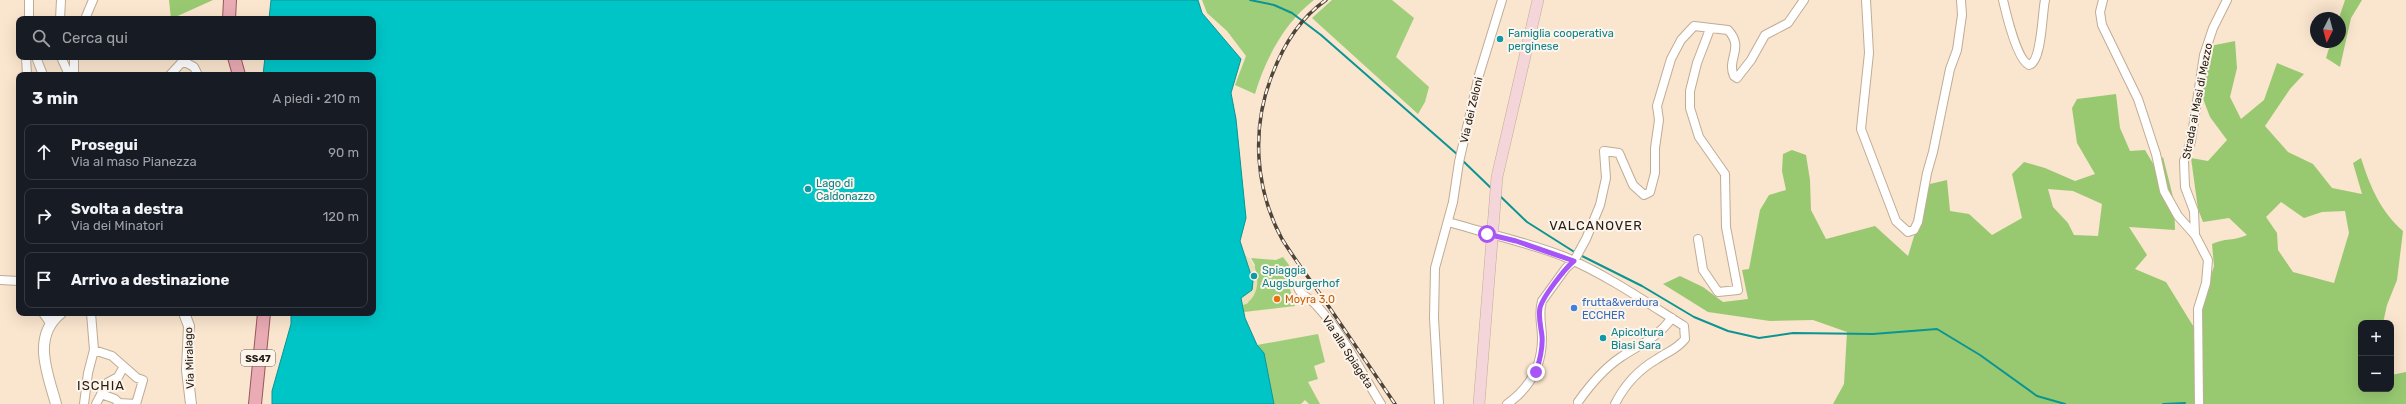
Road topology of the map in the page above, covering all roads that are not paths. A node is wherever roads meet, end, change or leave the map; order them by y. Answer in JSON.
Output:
{"nodes":[{"id":1,"x":29,"y":0,"type":"edge"},
{"id":2,"x":62,"y":0,"type":"edge"},
{"id":3,"x":93,"y":0,"type":"edge"},
{"id":4,"x":230,"y":0,"type":"edge"},
{"id":5,"x":1502,"y":0,"type":"edge"},
{"id":6,"x":1538,"y":0,"type":"edge"},
{"id":7,"x":1804,"y":0,"type":"edge"},
{"id":8,"x":1866,"y":0,"type":"edge"},
{"id":9,"x":1961,"y":0,"type":"edge"},
{"id":10,"x":2003,"y":0,"type":"edge"},
{"id":11,"x":2045,"y":0,"type":"edge"},
{"id":12,"x":2103,"y":0,"type":"edge"},
{"id":13,"x":2227,"y":0,"type":"edge"},
{"id":14,"x":29,"y":16,"type":"edge"},
{"id":15,"x":60,"y":16,"type":"edge"},
{"id":16,"x":86,"y":16,"type":"edge"},
{"id":17,"x":229,"y":16,"type":"edge"},
{"id":18,"x":1710,"y":29,"type":"junction"},
{"id":19,"x":26,"y":60,"type":"edge"},
{"id":20,"x":37,"y":60,"type":"edge"},
{"id":21,"x":62,"y":60,"type":"edge"},
{"id":22,"x":74,"y":60,"type":"edge"},
{"id":23,"x":235,"y":60,"type":"edge"},
{"id":24,"x":27,"y":72,"type":"edge"},
{"id":25,"x":42,"y":72,"type":"edge"},
{"id":26,"x":68,"y":72,"type":"edge"},
{"id":27,"x":74,"y":72,"type":"edge"},
{"id":28,"x":173,"y":72,"type":"edge"},
{"id":29,"x":196,"y":72,"type":"edge"},
{"id":30,"x":238,"y":72,"type":"edge"},
{"id":31,"x":1448,"y":222,"type":"junction"},
{"id":32,"x":1492,"y":235,"type":"junction"},
{"id":33,"x":2195,"y":235,"type":"junction"},
{"id":34,"x":1698,"y":239,"type":"dead end"},
{"id":35,"x":1577,"y":257,"type":"junction"},
{"id":36,"x":0,"y":280,"type":"edge"},
{"id":37,"x":16,"y":281,"type":"edge"},
{"id":38,"x":1296,"y":285,"type":"dead end"},
{"id":39,"x":45,"y":316,"type":"edge"},
{"id":40,"x":58,"y":316,"type":"edge"},
{"id":41,"x":91,"y":316,"type":"edge"},
{"id":42,"x":185,"y":316,"type":"edge"},
{"id":43,"x":264,"y":316,"type":"edge"},
{"id":44,"x":1672,"y":318,"type":"junction"},
{"id":45,"x":50,"y":323,"type":"junction"},
{"id":46,"x":94,"y":350,"type":"junction"},
{"id":47,"x":123,"y":368,"type":"junction"},
{"id":48,"x":102,"y":394,"type":"junction"},
{"id":49,"x":1578,"y":402,"type":"dead end"},
{"id":50,"x":56,"y":404,"type":"edge"},
{"id":51,"x":84,"y":404,"type":"edge"},
{"id":52,"x":96,"y":404,"type":"edge"},
{"id":53,"x":191,"y":404,"type":"edge"},
{"id":54,"x":254,"y":404,"type":"edge"},
{"id":55,"x":1381,"y":404,"type":"edge"},
{"id":56,"x":1439,"y":404,"type":"edge"},
{"id":57,"x":1479,"y":404,"type":"edge"},
{"id":58,"x":1507,"y":404,"type":"edge"},
{"id":59,"x":1615,"y":404,"type":"edge"},
{"id":60,"x":2199,"y":404,"type":"edge"}],
"edges":[{"from":1,"to":14,"type":"street"},
{"from":2,"to":15,"type":"street"},
{"from":3,"to":16,"type":"street"},
{"from":4,"to":17,"type":"main road"},
{"from":5,"to":31,"type":"street","name":"Via dei Zeloni"},
{"from":6,"to":32,"type":"main road"},
{"from":7,"to":18,"type":"street"},
{"from":8,"to":9,"type":"street"},
{"from":10,"to":11,"type":"street"},
{"from":12,"to":33,"type":"street"},
{"from":13,"to":33,"type":"street","name":"Strada ai Masi di Mezzo"},
{"from":18,"to":34,"type":"street"},
{"from":18,"to":35,"type":"street"},
{"from":19,"to":24,"type":"street"},
{"from":20,"to":25,"type":"street"},
{"from":21,"to":26,"type":"street"},
{"from":22,"to":27,"type":"street"},
{"from":23,"to":30,"type":"main road"},
{"from":28,"to":29,"type":"street"},
{"from":31,"to":32,"type":"street"},
{"from":31,"to":56,"type":"street","name":"Via dei Zeloni"},
{"from":32,"to":35,"type":"street"},
{"from":32,"to":57,"type":"main road"},
{"from":33,"to":60,"type":"street"},
{"from":35,"to":44,"type":"street"},
{"from":35,"to":58,"type":"street"},
{"from":36,"to":37,"type":"street"},
{"from":38,"to":55,"type":"street","name":"Via alla Spiagéta"},
{"from":39,"to":45,"type":"street"},
{"from":40,"to":45,"type":"street"},
{"from":41,"to":46,"type":"street"},
{"from":42,"to":53,"type":"street","name":"Via Miralago"},
{"from":43,"to":54,"type":"main road","number":"SS47"},
{"from":44,"to":49,"type":"street"},
{"from":44,"to":59,"type":"street"},
{"from":45,"to":50,"type":"street"},
{"from":46,"to":47,"type":"street"},
{"from":46,"to":51,"type":"street"},
{"from":47,"to":48,"type":"street"},
{"from":47,"to":48,"type":"street"},
{"from":48,"to":52,"type":"street"}]}
